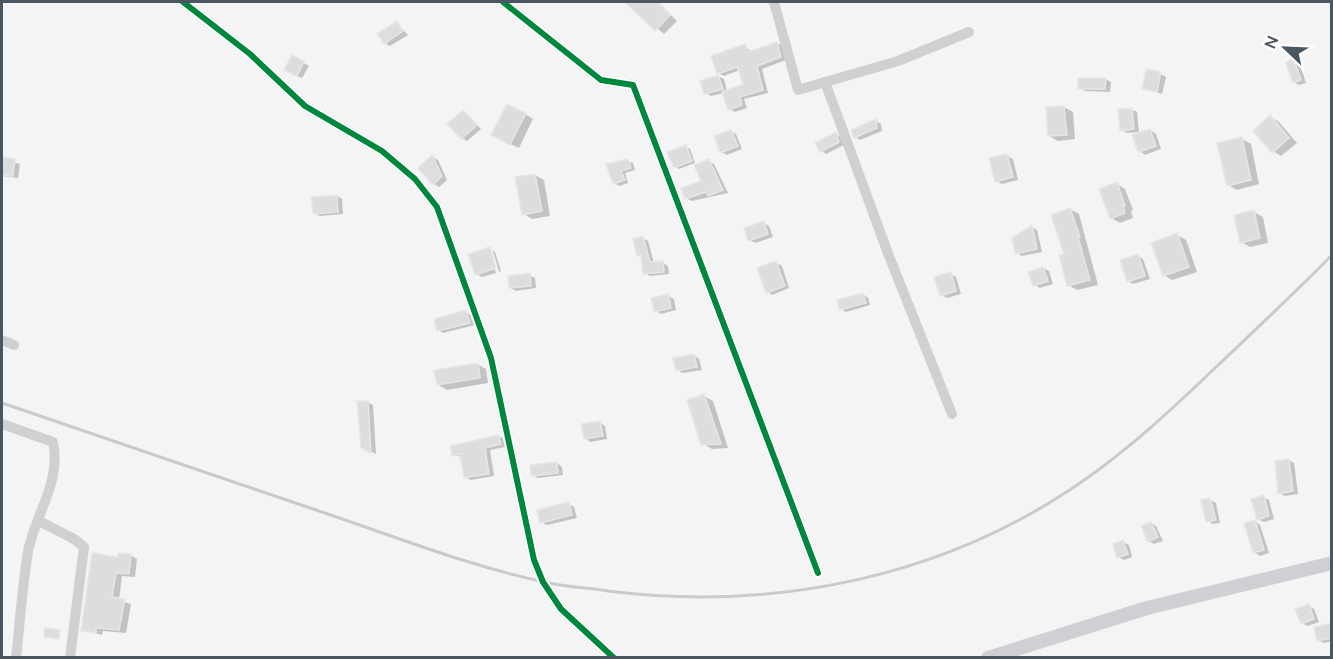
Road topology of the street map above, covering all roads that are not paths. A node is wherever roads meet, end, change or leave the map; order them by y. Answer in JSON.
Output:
{"nodes":[{"id":1,"x":183,"y":2,"type":"edge"},
{"id":2,"x":503,"y":2,"type":"edge"},
{"id":3,"x":774,"y":2,"type":"edge"},
{"id":4,"x":969,"y":32,"type":"dead end"},
{"id":5,"x":825,"y":82,"type":"junction"},
{"id":6,"x":2,"y":340,"type":"edge"},
{"id":7,"x":14,"y":345,"type":"dead end"},
{"id":8,"x":952,"y":414,"type":"dead end"},
{"id":9,"x":2,"y":424,"type":"edge"},
{"id":10,"x":39,"y":521,"type":"junction"},
{"id":11,"x":1332,"y":563,"type":"edge"},
{"id":12,"x":818,"y":573,"type":"dead end"},
{"id":13,"x":16,"y":657,"type":"edge"},
{"id":14,"x":70,"y":657,"type":"edge"},
{"id":15,"x":614,"y":657,"type":"edge"},
{"id":16,"x":988,"y":657,"type":"edge"}],
"edges":[{"from":1,"to":15,"type":"street"},
{"from":2,"to":12,"type":"street"},
{"from":3,"to":5,"type":"street"},
{"from":4,"to":5,"type":"street"},
{"from":5,"to":8,"type":"street"},
{"from":6,"to":7,"type":"street"},
{"from":9,"to":10,"type":"street"},
{"from":10,"to":13,"type":"street"},
{"from":10,"to":14,"type":"street"},
{"from":11,"to":16,"type":"main road"}]}
